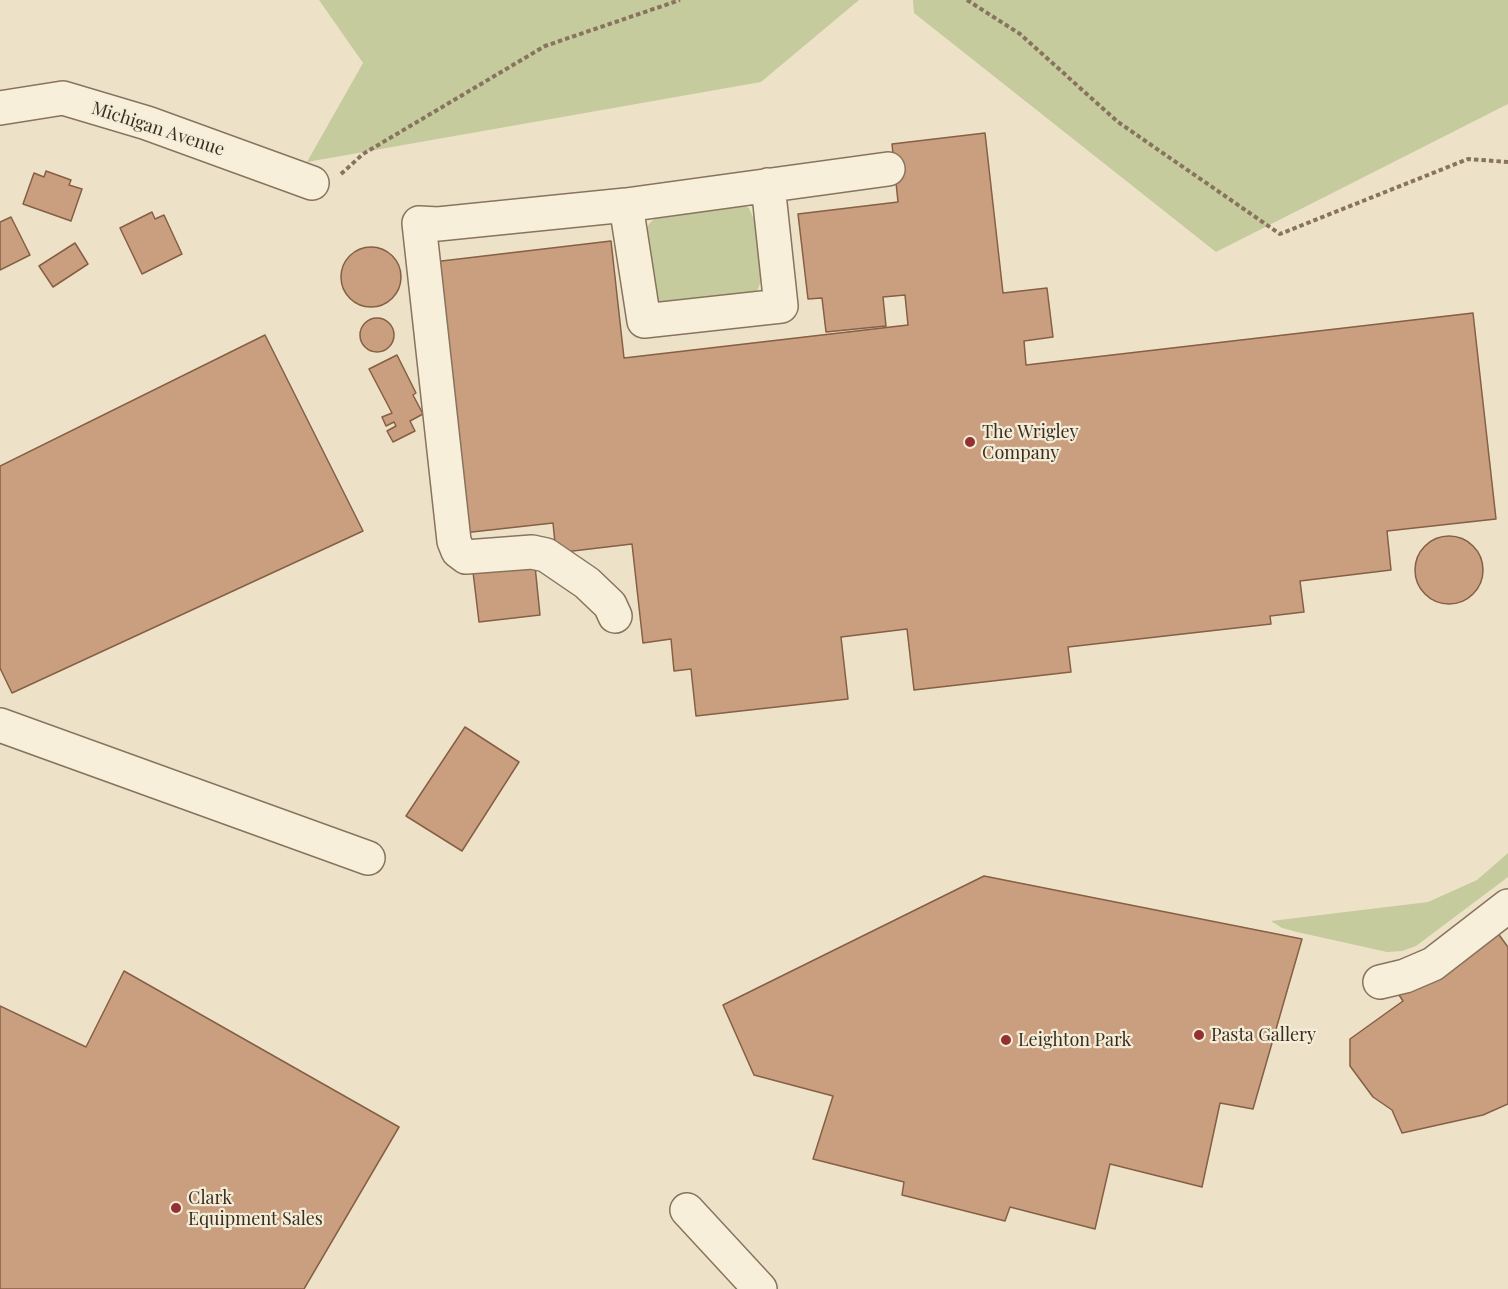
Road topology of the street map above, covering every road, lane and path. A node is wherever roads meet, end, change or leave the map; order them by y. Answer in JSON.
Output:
{"nodes":[{"id":1,"x":680,"y":0,"type":"edge"},
{"id":2,"x":967,"y":0,"type":"edge"},
{"id":3,"x":0,"y":108,"type":"edge"},
{"id":4,"x":1508,"y":162,"type":"edge"},
{"id":5,"x":888,"y":169,"type":"dead end"},
{"id":6,"x":325,"y":180,"type":"joint"},
{"id":7,"x":768,"y":185,"type":"junction"},
{"id":8,"x":626,"y":205,"type":"junction"},
{"id":9,"x":615,"y":616,"type":"dead end"},
{"id":10,"x":0,"y":724,"type":"edge"},
{"id":11,"x":368,"y":858,"type":"dead end"},
{"id":12,"x":1508,"y":906,"type":"edge"},
{"id":13,"x":1380,"y":982,"type":"dead end"},
{"id":14,"x":687,"y":1210,"type":"dead end"},
{"id":15,"x":760,"y":1289,"type":"edge"}],
"edges":[{"from":1,"to":6,"type":"path"},
{"from":2,"to":4,"type":"path"},
{"from":3,"to":6,"type":"street","name":"Michigan Avenue"},
{"from":5,"to":7,"type":"street"},
{"from":7,"to":8,"type":"street"},
{"from":7,"to":8,"type":"street"},
{"from":8,"to":9,"type":"street"},
{"from":10,"to":11,"type":"street"},
{"from":12,"to":13,"type":"street"},
{"from":14,"to":15,"type":"street"}]}
